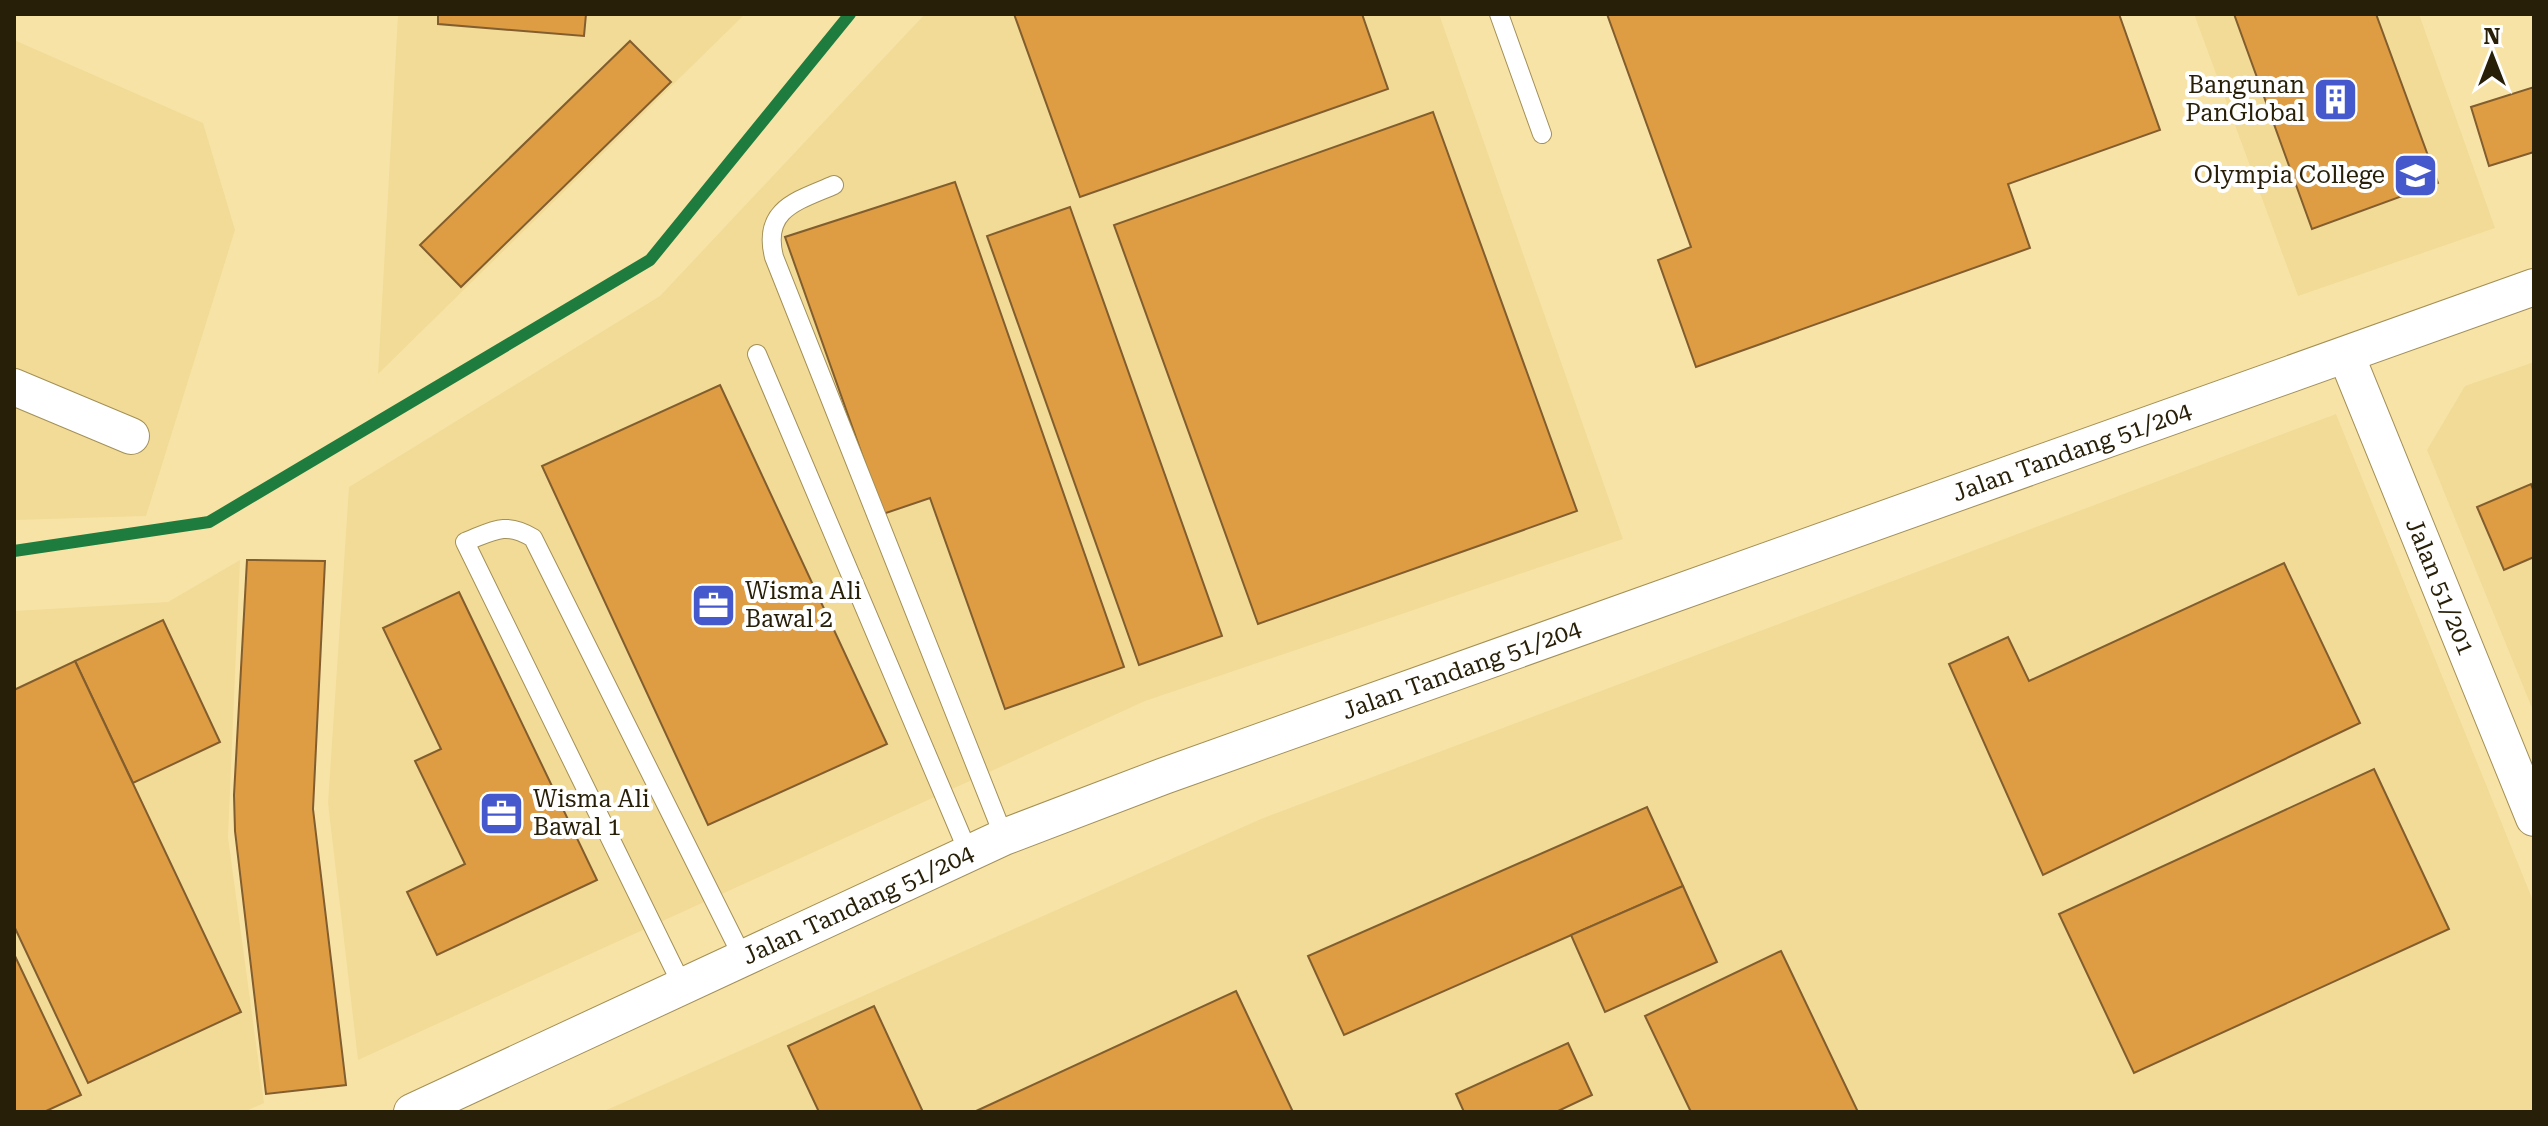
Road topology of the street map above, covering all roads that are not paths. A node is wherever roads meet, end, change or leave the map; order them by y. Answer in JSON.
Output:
{"nodes":[{"id":1,"x":1499,"y":14,"type":"edge"},
{"id":2,"x":1542,"y":134,"type":"dead end"},
{"id":3,"x":834,"y":185,"type":"dead end"},
{"id":4,"x":2534,"y":287,"type":"edge"},
{"id":5,"x":757,"y":354,"type":"dead end"},
{"id":6,"x":2346,"y":355,"type":"junction"},
{"id":7,"x":14,"y":387,"type":"edge"},
{"id":8,"x":131,"y":436,"type":"dead end"},
{"id":9,"x":2534,"y":818,"type":"edge"},
{"id":10,"x":1004,"y":837,"type":"junction"},
{"id":11,"x":969,"y":854,"type":"junction"},
{"id":12,"x":743,"y":958,"type":"junction"},
{"id":13,"x":682,"y":985,"type":"junction"},
{"id":14,"x":412,"y":1112,"type":"edge"}],
"edges":[{"from":1,"to":2,"type":"lane"},
{"from":3,"to":10,"type":"lane"},
{"from":4,"to":6,"type":"street","name":"Jalan Tandang 51/204"},
{"from":5,"to":11,"type":"lane"},
{"from":6,"to":9,"type":"street","name":"Jalan 51/201"},
{"from":6,"to":10,"type":"street","name":"Jalan Tandang 51/204"},
{"from":7,"to":8,"type":"street"},
{"from":10,"to":11,"type":"street","name":"Jalan Tandang 51/204"},
{"from":11,"to":12,"type":"street","name":"Jalan Tandang 51/204"},
{"from":12,"to":13,"type":"street","name":"Jalan Tandang 51/204"},
{"from":12,"to":13,"type":"lane"},
{"from":13,"to":14,"type":"street","name":"Jalan Tandang 51/204"}]}
